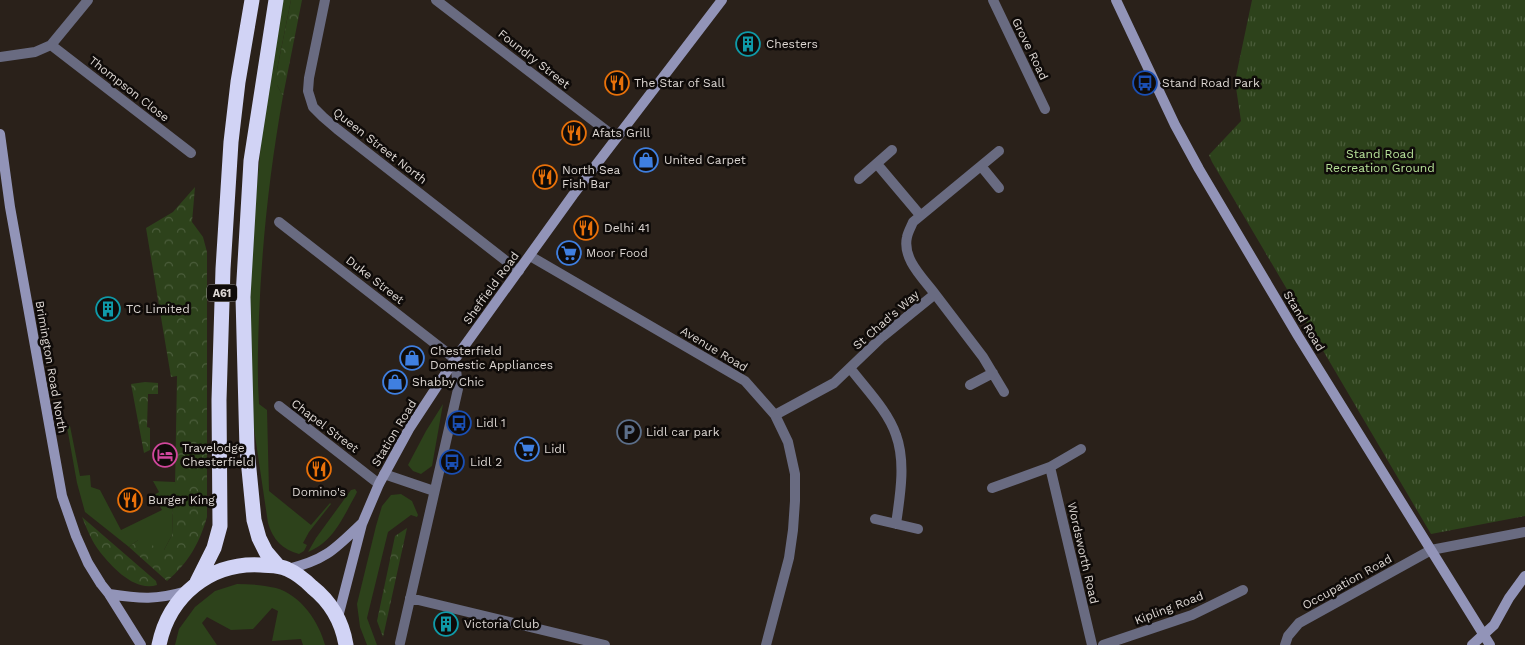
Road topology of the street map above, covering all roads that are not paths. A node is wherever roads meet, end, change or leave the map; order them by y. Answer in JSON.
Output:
{"nodes":[{"id":1,"x":88,"y":0,"type":"edge"},
{"id":2,"x":252,"y":0,"type":"edge"},
{"id":3,"x":276,"y":0,"type":"edge"},
{"id":4,"x":325,"y":0,"type":"edge"},
{"id":5,"x":436,"y":0,"type":"edge"},
{"id":6,"x":993,"y":0,"type":"edge"},
{"id":7,"x":1116,"y":0,"type":"edge"},
{"id":8,"x":720,"y":1,"type":"edge"},
{"id":9,"x":51,"y":46,"type":"junction"},
{"id":10,"x":0,"y":57,"type":"edge"},
{"id":11,"x":1045,"y":109,"type":"dead end"},
{"id":12,"x":0,"y":134,"type":"edge"},
{"id":13,"x":616,"y":138,"type":"junction"},
{"id":14,"x":892,"y":150,"type":"dead end"},
{"id":15,"x":999,"y":150,"type":"dead end"},
{"id":16,"x":191,"y":153,"type":"dead end"},
{"id":17,"x":877,"y":164,"type":"junction"},
{"id":18,"x":981,"y":166,"type":"junction"},
{"id":19,"x":860,"y":179,"type":"dead end"},
{"id":20,"x":999,"y":188,"type":"dead end"},
{"id":21,"x":920,"y":214,"type":"junction"},
{"id":22,"x":279,"y":222,"type":"dead end"},
{"id":23,"x":530,"y":256,"type":"junction"},
{"id":24,"x":519,"y":271,"type":"junction"},
{"id":25,"x":935,"y":294,"type":"junction"},
{"id":26,"x":455,"y":359,"type":"junction"},
{"id":27,"x":850,"y":368,"type":"junction"},
{"id":28,"x":992,"y":372,"type":"junction"},
{"id":29,"x":970,"y":385,"type":"dead end"},
{"id":30,"x":1004,"y":392,"type":"dead end"},
{"id":31,"x":279,"y":406,"type":"dead end"},
{"id":32,"x":775,"y":415,"type":"junction"},
{"id":33,"x":1081,"y":449,"type":"dead end"},
{"id":34,"x":1050,"y":467,"type":"junction"},
{"id":35,"x":384,"y":474,"type":"junction"},
{"id":36,"x":379,"y":484,"type":"junction"},
{"id":37,"x":992,"y":488,"type":"dead end"},
{"id":38,"x":434,"y":491,"type":"junction"},
{"id":39,"x":875,"y":519,"type":"dead end"},
{"id":40,"x":362,"y":524,"type":"junction"},
{"id":41,"x":896,"y":524,"type":"junction"},
{"id":42,"x":918,"y":529,"type":"dead end"},
{"id":43,"x":1525,"y":532,"type":"edge"},
{"id":44,"x":1430,"y":550,"type":"junction"},
{"id":45,"x":283,"y":568,"type":"junction"},
{"id":46,"x":1525,"y":576,"type":"edge"},
{"id":47,"x":192,"y":587,"type":"junction"},
{"id":48,"x":1243,"y":590,"type":"dead end"},
{"id":49,"x":109,"y":594,"type":"junction"},
{"id":50,"x":410,"y":598,"type":"junction"},
{"id":51,"x":338,"y":617,"type":"junction"},
{"id":52,"x":1484,"y":634,"type":"junction"},
{"id":53,"x":347,"y":641,"type":"edge"},
{"id":54,"x":400,"y":644,"type":"dead end"},
{"id":55,"x":141,"y":645,"type":"edge"},
{"id":56,"x":159,"y":645,"type":"edge"},
{"id":57,"x":605,"y":645,"type":"edge"},
{"id":58,"x":766,"y":645,"type":"edge"},
{"id":59,"x":1092,"y":645,"type":"edge"},
{"id":60,"x":1103,"y":645,"type":"edge"},
{"id":61,"x":1286,"y":645,"type":"edge"},
{"id":62,"x":1472,"y":645,"type":"edge"},
{"id":63,"x":1490,"y":645,"type":"edge"}],
"edges":[{"from":1,"to":9,"type":"street"},
{"from":2,"to":47,"type":"highway","number":"A61"},
{"from":3,"to":45,"type":"highway","number":"A61"},
{"from":4,"to":24,"type":"street","name":"Queen Street North"},
{"from":5,"to":13,"type":"street","name":"Foundry Street"},
{"from":6,"to":11,"type":"street","name":"Grove Road"},
{"from":7,"to":44,"type":"main road","name":"Stand Road"},
{"from":8,"to":13,"type":"main road","name":"Sheffield Road"},
{"from":9,"to":10,"type":"street"},
{"from":9,"to":16,"type":"street","name":"Thompson Close"},
{"from":12,"to":49,"type":"main road","name":"Brimington Road North"},
{"from":13,"to":23,"type":"main road","name":"Sheffield Road"},
{"from":14,"to":17,"type":"street"},
{"from":15,"to":18,"type":"street","name":"St Chad's Way"},
{"from":17,"to":19,"type":"street"},
{"from":17,"to":21,"type":"street"},
{"from":18,"to":20,"type":"street"},
{"from":18,"to":21,"type":"street","name":"St Chad's Way"},
{"from":21,"to":25,"type":"street","name":"St Chad's Way"},
{"from":22,"to":26,"type":"street","name":"Duke Street"},
{"from":23,"to":24,"type":"main road","name":"Sheffield Road"},
{"from":23,"to":32,"type":"street","name":"Avenue Road"},
{"from":24,"to":26,"type":"main road","name":"Sheffield Road"},
{"from":25,"to":27,"type":"street","name":"St Chad's Way"},
{"from":25,"to":28,"type":"street"},
{"from":26,"to":35,"type":"main road","name":"Station Road"},
{"from":26,"to":38,"type":"street"},
{"from":27,"to":32,"type":"street","name":"St Chad's Way"},
{"from":27,"to":41,"type":"street"},
{"from":28,"to":29,"type":"street"},
{"from":28,"to":30,"type":"street"},
{"from":31,"to":36,"type":"street","name":"Chapel Street"},
{"from":32,"to":58,"type":"street","name":"Avenue Road"},
{"from":33,"to":34,"type":"street"},
{"from":34,"to":37,"type":"street"},
{"from":34,"to":59,"type":"street","name":"Wordsworth Road"},
{"from":35,"to":36,"type":"main road","name":"Station Road"},
{"from":35,"to":38,"type":"street"},
{"from":36,"to":40,"type":"main road","name":"Station Road"},
{"from":38,"to":50,"type":"street"},
{"from":39,"to":41,"type":"street"},
{"from":40,"to":45,"type":"main road","name":"Station Road"},
{"from":40,"to":51,"type":"main road","name":"Station Road"},
{"from":41,"to":42,"type":"street"},
{"from":43,"to":44,"type":"street","name":"Occupation Road"},
{"from":44,"to":52,"type":"main road","name":"Stand Road"},
{"from":44,"to":61,"type":"street","name":"Occupation Road"},
{"from":45,"to":47,"type":"highway"},
{"from":45,"to":51,"type":"highway"},
{"from":46,"to":52,"type":"main road"},
{"from":47,"to":49,"type":"main road"},
{"from":47,"to":56,"type":"highway"},
{"from":48,"to":60,"type":"street","name":"Kipling Road"},
{"from":49,"to":55,"type":"main road","name":"Brimington Road North"},
{"from":50,"to":54,"type":"street"},
{"from":50,"to":57,"type":"street"},
{"from":51,"to":53,"type":"highway"},
{"from":52,"to":62,"type":"main road"},
{"from":52,"to":63,"type":"main road","name":"Stand Road"}]}
